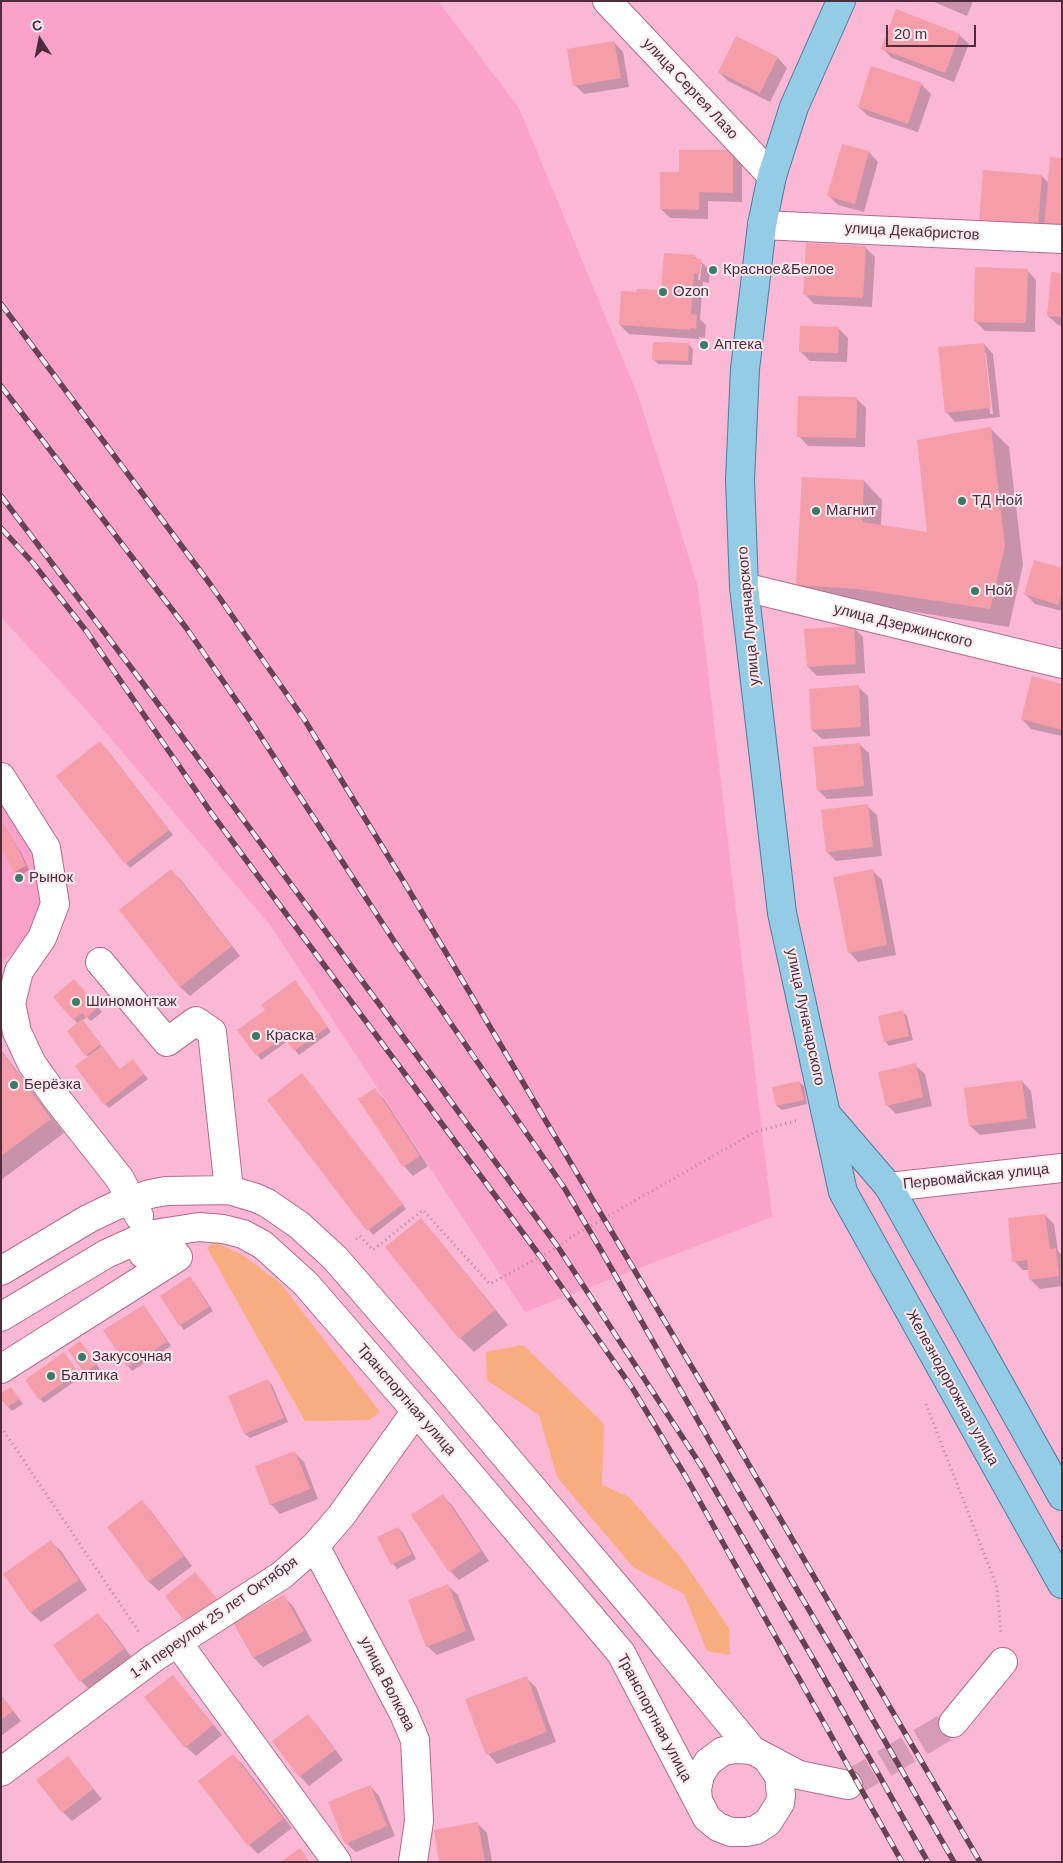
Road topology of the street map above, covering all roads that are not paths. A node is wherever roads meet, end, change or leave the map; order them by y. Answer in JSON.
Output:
{"nodes":[{"id":1,"x":607,"y":1,"type":"edge"},
{"id":2,"x":841,"y":1,"type":"edge"},
{"id":3,"x":772,"y":176,"type":"junction"},
{"id":4,"x":762,"y":225,"type":"junction"},
{"id":5,"x":1062,"y":239,"type":"edge"},
{"id":6,"x":744,"y":587,"type":"junction"},
{"id":7,"x":1062,"y":664,"type":"edge"},
{"id":8,"x":1,"y":777,"type":"edge"},
{"id":9,"x":100,"y":962,"type":"dead end"},
{"id":10,"x":826,"y":1113,"type":"junction"},
{"id":11,"x":1062,"y":1168,"type":"edge"},
{"id":12,"x":889,"y":1186,"type":"junction"},
{"id":13,"x":229,"y":1190,"type":"junction"},
{"id":14,"x":843,"y":1192,"type":"junction"},
{"id":15,"x":132,"y":1200,"type":"junction"},
{"id":16,"x":148,"y":1235,"type":"junction"},
{"id":17,"x":1,"y":1271,"type":"edge"},
{"id":18,"x":1,"y":1316,"type":"edge"},
{"id":19,"x":1,"y":1334,"type":"edge"},
{"id":20,"x":1,"y":1369,"type":"edge"},
{"id":21,"x":416,"y":1410,"type":"junction"},
{"id":22,"x":1062,"y":1496,"type":"edge"},
{"id":23,"x":315,"y":1546,"type":"junction"},
{"id":24,"x":1062,"y":1584,"type":"edge"},
{"id":25,"x":166,"y":1650,"type":"junction"},
{"id":26,"x":1003,"y":1662,"type":"road end"},
{"id":27,"x":952,"y":1723,"type":"tunnel mouth"},
{"id":28,"x":760,"y":1755,"type":"junction"},
{"id":29,"x":1,"y":1772,"type":"edge"},
{"id":30,"x":848,"y":1785,"type":"tunnel mouth"},
{"id":31,"x":698,"y":1800,"type":"junction"},
{"id":32,"x":337,"y":1862,"type":"edge"},
{"id":33,"x":414,"y":1862,"type":"edge"}],
"edges":[{"from":1,"to":3,"type":"street","name":"улица Сергея Лазо"},
{"from":2,"to":3,"type":"main road","name":"улица Луначарского"},
{"from":3,"to":4,"type":"main road","name":"улица Луначарского"},
{"from":4,"to":5,"type":"street","name":"улица Декабристов"},
{"from":4,"to":6,"type":"main road","name":"улица Луначарского"},
{"from":6,"to":7,"type":"street","name":"улица Дзержинского"},
{"from":6,"to":10,"type":"main road","name":"улица Луначарского"},
{"from":8,"to":15,"type":"street"},
{"from":9,"to":13,"type":"street"},
{"from":10,"to":12,"type":"main road"},
{"from":10,"to":14,"type":"main road","name":"улица Луначарского"},
{"from":11,"to":12,"type":"street","name":"Первомайская улица"},
{"from":12,"to":14,"type":"main road"},
{"from":12,"to":22,"type":"main road"},
{"from":13,"to":15,"type":"street","name":"Транспортная улица"},
{"from":13,"to":28,"type":"street","name":"Транспортная улица"},
{"from":14,"to":24,"type":"main road","name":"Железнодорожная улица"},
{"from":15,"to":16,"type":"street"},
{"from":15,"to":17,"type":"street","name":"Транспортная улица"},
{"from":16,"to":18,"type":"street","name":"Транспортная улица"},
{"from":16,"to":21,"type":"street","name":"Транспортная улица"},
{"from":19,"to":20,"type":"street"},
{"from":21,"to":23,"type":"street","name":"1-й переулок 25 лет Октября"},
{"from":21,"to":31,"type":"street","name":"Транспортная улица"},
{"from":23,"to":25,"type":"street","name":"1-й переулок 25 лет Октября"},
{"from":23,"to":33,"type":"street","name":"улица Волкова"},
{"from":25,"to":29,"type":"street","name":"1-й переулок 25 лет Октября"},
{"from":25,"to":32,"type":"street"},
{"from":26,"to":27,"type":"street"},
{"from":28,"to":30,"type":"street"},
{"from":28,"to":31,"type":"street","name":"Транспортная улица"},
{"from":28,"to":31,"type":"street","name":"Транспортная улица"}]}
